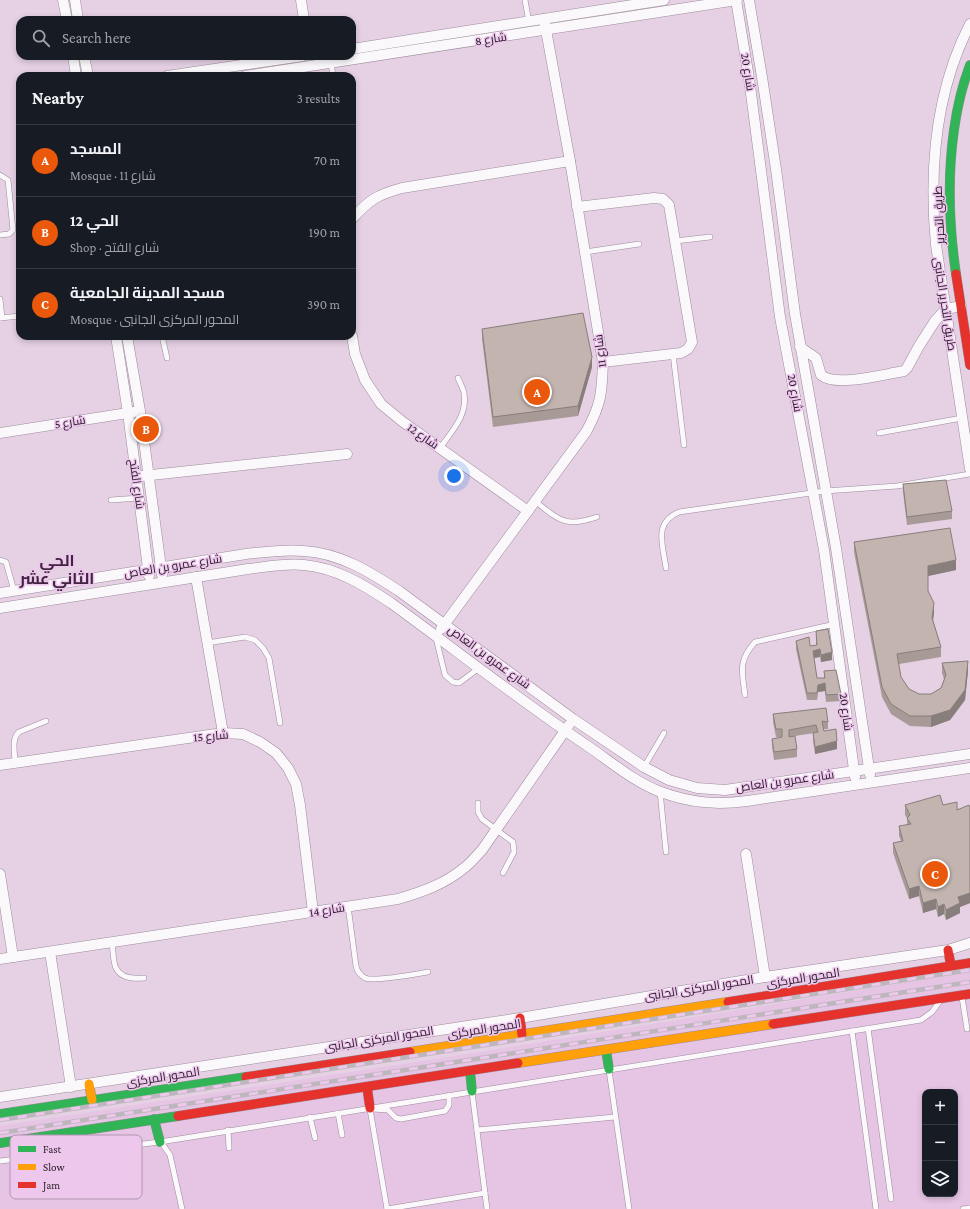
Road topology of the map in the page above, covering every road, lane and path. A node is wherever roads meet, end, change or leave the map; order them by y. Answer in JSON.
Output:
{"nodes":[{"id":1,"x":63,"y":0,"type":"edge"},
{"id":2,"x":75,"y":0,"type":"edge"},
{"id":3,"x":301,"y":0,"type":"edge"},
{"id":4,"x":525,"y":0,"type":"edge"},
{"id":5,"x":664,"y":0,"type":"edge"},
{"id":6,"x":736,"y":0,"type":"edge"},
{"id":7,"x":749,"y":0,"type":"edge"},
{"id":8,"x":66,"y":16,"type":"edge"},
{"id":9,"x":77,"y":16,"type":"edge"},
{"id":10,"x":303,"y":16,"type":"edge"},
{"id":11,"x":544,"y":19,"type":"junction"},
{"id":12,"x":529,"y":22,"type":"junction"},
{"id":13,"x":970,"y":24,"type":"edge"},
{"id":14,"x":546,"y":30,"type":"junction"},
{"id":15,"x":356,"y":48,"type":"edge"},
{"id":16,"x":356,"y":59,"type":"edge"},
{"id":17,"x":73,"y":60,"type":"edge"},
{"id":18,"x":85,"y":60,"type":"edge"},
{"id":19,"x":276,"y":60,"type":"edge"},
{"id":20,"x":351,"y":60,"type":"edge"},
{"id":21,"x":311,"y":61,"type":"edge"},
{"id":22,"x":331,"y":63,"type":"junction"},
{"id":23,"x":970,"y":64,"type":"edge"},
{"id":24,"x":75,"y":72,"type":"edge"},
{"id":25,"x":87,"y":72,"type":"edge"},
{"id":26,"x":194,"y":72,"type":"edge"},
{"id":27,"x":262,"y":72,"type":"edge"},
{"id":28,"x":332,"y":72,"type":"edge"},
{"id":29,"x":570,"y":161,"type":"junction"},
{"id":30,"x":0,"y":175,"type":"edge"},
{"id":31,"x":577,"y":207,"type":"junction"},
{"id":32,"x":356,"y":214,"type":"edge"},
{"id":33,"x":0,"y":235,"type":"edge"},
{"id":34,"x":710,"y":237,"type":"dead end"},
{"id":35,"x":675,"y":241,"type":"junction"},
{"id":36,"x":639,"y":244,"type":"dead end"},
{"id":37,"x":585,"y":252,"type":"junction"},
{"id":38,"x":0,"y":299,"type":"edge"},
{"id":39,"x":961,"y":306,"type":"junction"},
{"id":40,"x":946,"y":309,"type":"junction"},
{"id":41,"x":16,"y":316,"type":"edge"},
{"id":42,"x":1,"y":318,"type":"edge"},
{"id":43,"x":117,"y":340,"type":"edge"},
{"id":44,"x":129,"y":340,"type":"edge"},
{"id":45,"x":163,"y":340,"type":"edge"},
{"id":46,"x":353,"y":340,"type":"edge"},
{"id":47,"x":800,"y":347,"type":"junction"},
{"id":48,"x":673,"y":354,"type":"junction"},
{"id":49,"x":167,"y":358,"type":"dead end"},
{"id":50,"x":603,"y":362,"type":"junction"},
{"id":51,"x":970,"y":365,"type":"edge"},
{"id":52,"x":458,"y":378,"type":"dead end"},
{"id":53,"x":140,"y":411,"type":"junction"},
{"id":54,"x":128,"y":413,"type":"junction"},
{"id":55,"x":962,"y":418,"type":"junction"},
{"id":56,"x":0,"y":433,"type":"edge"},
{"id":57,"x":879,"y":433,"type":"dead end"},
{"id":58,"x":684,"y":445,"type":"dead end"},
{"id":59,"x":440,"y":448,"type":"junction"},
{"id":60,"x":347,"y":454,"type":"dead end"},
{"id":61,"x":970,"y":469,"type":"edge"},
{"id":62,"x":970,"y":474,"type":"edge"},
{"id":63,"x":148,"y":476,"type":"junction"},
{"id":64,"x":136,"y":477,"type":"junction"},
{"id":65,"x":825,"y":491,"type":"junction"},
{"id":66,"x":812,"y":493,"type":"junction"},
{"id":67,"x":139,"y":498,"type":"junction"},
{"id":68,"x":111,"y":500,"type":"dead end"},
{"id":69,"x":535,"y":501,"type":"junction"},
{"id":70,"x":528,"y":511,"type":"junction"},
{"id":71,"x":597,"y":517,"type":"dead end"},
{"id":72,"x":0,"y":560,"type":"edge"},
{"id":73,"x":161,"y":568,"type":"junction"},
{"id":74,"x":666,"y":568,"type":"dead end"},
{"id":75,"x":148,"y":570,"type":"junction"},
{"id":76,"x":196,"y":577,"type":"junction"},
{"id":77,"x":163,"y":582,"type":"junction"},
{"id":78,"x":150,"y":584,"type":"junction"},
{"id":79,"x":14,"y":591,"type":"junction"},
{"id":80,"x":0,"y":593,"type":"edge"},
{"id":81,"x":0,"y":608,"type":"edge"},
{"id":82,"x":444,"y":624,"type":"junction"},
{"id":83,"x":835,"y":624,"type":"junction"},
{"id":84,"x":435,"y":636,"type":"junction"},
{"id":85,"x":207,"y":642,"type":"junction"},
{"id":86,"x":479,"y":668,"type":"junction"},
{"id":87,"x":745,"y":695,"type":"dead end"},
{"id":88,"x":574,"y":719,"type":"junction"},
{"id":89,"x":46,"y":721,"type":"dead end"},
{"id":90,"x":280,"y":723,"type":"dead end"},
{"id":91,"x":565,"y":731,"type":"junction"},
{"id":92,"x":223,"y":732,"type":"junction"},
{"id":93,"x":664,"y":732,"type":"dead end"},
{"id":94,"x":970,"y":754,"type":"edge"},
{"id":95,"x":15,"y":763,"type":"junction"},
{"id":96,"x":0,"y":766,"type":"edge"},
{"id":97,"x":644,"y":767,"type":"junction"},
{"id":98,"x":970,"y":768,"type":"edge"},
{"id":99,"x":869,"y":769,"type":"junction"},
{"id":100,"x":854,"y":771,"type":"junction"},
{"id":101,"x":871,"y":783,"type":"junction"},
{"id":102,"x":856,"y":785,"type":"junction"},
{"id":103,"x":660,"y":792,"type":"junction"},
{"id":104,"x":478,"y":803,"type":"dead end"},
{"id":105,"x":496,"y":830,"type":"junction"},
{"id":106,"x":666,"y":852,"type":"dead end"},
{"id":107,"x":746,"y":854,"type":"dead end"},
{"id":108,"x":503,"y":873,"type":"dead end"},
{"id":109,"x":0,"y":874,"type":"edge"},
{"id":110,"x":348,"y":906,"type":"junction"},
{"id":111,"x":313,"y":912,"type":"junction"},
{"id":112,"x":112,"y":942,"type":"junction"},
{"id":113,"x":970,"y":943,"type":"edge"},
{"id":114,"x":948,"y":950,"type":"junction"},
{"id":115,"x":50,"y":952,"type":"junction"},
{"id":116,"x":13,"y":957,"type":"junction"},
{"id":117,"x":0,"y":960,"type":"edge"},
{"id":118,"x":970,"y":963,"type":"edge"},
{"id":119,"x":951,"y":966,"type":"junction"},
{"id":120,"x":428,"y":972,"type":"dead end"},
{"id":121,"x":765,"y":977,"type":"junction"},
{"id":122,"x":144,"y":978,"type":"dead end"},
{"id":123,"x":966,"y":994,"type":"edge"},
{"id":124,"x":942,"y":998,"type":"junction"},
{"id":125,"x":520,"y":1018,"type":"junction"},
{"id":126,"x":868,"y":1028,"type":"junction"},
{"id":127,"x":967,"y":1029,"type":"dead end"},
{"id":128,"x":852,"y":1031,"type":"junction"},
{"id":129,"x":522,"y":1035,"type":"junction"},
{"id":130,"x":606,"y":1050,"type":"junction"},
{"id":131,"x":609,"y":1070,"type":"junction"},
{"id":132,"x":470,"y":1071,"type":"junction"},
{"id":133,"x":89,"y":1084,"type":"junction"},
{"id":134,"x":71,"y":1087,"type":"junction"},
{"id":135,"x":367,"y":1087,"type":"junction"},
{"id":136,"x":472,"y":1091,"type":"junction"},
{"id":137,"x":449,"y":1095,"type":"junction"},
{"id":138,"x":0,"y":1097,"type":"edge"},
{"id":139,"x":92,"y":1100,"type":"junction"},
{"id":140,"x":370,"y":1108,"type":"junction"},
{"id":141,"x":338,"y":1113,"type":"junction"},
{"id":142,"x":0,"y":1114,"type":"edge"},
{"id":143,"x":615,"y":1116,"type":"junction"},
{"id":144,"x":310,"y":1117,"type":"junction"},
{"id":145,"x":154,"y":1119,"type":"junction"},
{"id":146,"x":228,"y":1130,"type":"junction"},
{"id":147,"x":477,"y":1130,"type":"junction"},
{"id":148,"x":51,"y":1135,"type":"edge"},
{"id":149,"x":342,"y":1135,"type":"dead end"},
{"id":150,"x":315,"y":1138,"type":"dead end"},
{"id":151,"x":10,"y":1141,"type":"edge"},
{"id":152,"x":160,"y":1142,"type":"junction"},
{"id":153,"x":0,"y":1143,"type":"edge"},
{"id":154,"x":142,"y":1144,"type":"edge"},
{"id":155,"x":229,"y":1148,"type":"dead end"},
{"id":156,"x":10,"y":1160,"type":"edge"},
{"id":157,"x":0,"y":1161,"type":"edge"},
{"id":158,"x":485,"y":1193,"type":"junction"},
{"id":159,"x":891,"y":1198,"type":"dead end"},
{"id":160,"x":970,"y":1208,"type":"edge"},
{"id":161,"x":182,"y":1209,"type":"edge"},
{"id":162,"x":387,"y":1209,"type":"edge"},
{"id":163,"x":487,"y":1209,"type":"edge"},
{"id":164,"x":630,"y":1209,"type":"edge"},
{"id":165,"x":876,"y":1209,"type":"edge"},
{"id":166,"x":963,"y":1209,"type":"edge"}],
"edges":[{"from":1,"to":8,"type":"street"},
{"from":2,"to":9,"type":"street"},
{"from":3,"to":10,"type":"street"},
{"from":4,"to":12,"type":"lane"},
{"from":5,"to":11,"type":"street","name":"شارع 8"},
{"from":6,"to":14,"type":"street","name":"شارع 8"},
{"from":6,"to":66,"type":"street","name":"شارع 20"},
{"from":7,"to":47,"type":"street","name":"شارع 20"},
{"from":11,"to":12,"type":"street","name":"شارع 8"},
{"from":11,"to":14,"type":"street","name":"شارع 11"},
{"from":12,"to":15,"type":"street","name":"شارع 8"},
{"from":13,"to":40,"type":"street","name":"طريق التحرير الجانبى"},
{"from":14,"to":16,"type":"street","name":"شارع 8"},
{"from":14,"to":29,"type":"street","name":"شارع 11"},
{"from":17,"to":24,"type":"street"},
{"from":18,"to":25,"type":"street"},
{"from":19,"to":26,"type":"street"},
{"from":20,"to":22,"type":"street","name":"شارع 8"},
{"from":21,"to":22,"type":"street","name":"شارع 8"},
{"from":21,"to":27,"type":"street","name":"شارع 8"},
{"from":22,"to":28,"type":"lane"},
{"from":23,"to":39,"type":"main road","name":"طريق التحرير"},
{"from":29,"to":31,"type":"street","name":"شارع 11"},
{"from":29,"to":32,"type":"street"},
{"from":30,"to":33,"type":"lane"},
{"from":31,"to":35,"type":"street"},
{"from":31,"to":37,"type":"street","name":"شارع 11"},
{"from":34,"to":35,"type":"lane"},
{"from":35,"to":48,"type":"street"},
{"from":36,"to":37,"type":"lane"},
{"from":37,"to":50,"type":"street","name":"شارع 11"},
{"from":38,"to":42,"type":"lane"},
{"from":39,"to":40,"type":"street"},
{"from":39,"to":51,"type":"main road","name":"طريق التحرير"},
{"from":40,"to":47,"type":"street"},
{"from":40,"to":55,"type":"street","name":"طريق التحرير الجانبى"},
{"from":41,"to":42,"type":"lane"},
{"from":43,"to":54,"type":"street","name":"شارع الفتح"},
{"from":44,"to":53,"type":"street","name":"شارع الفتح"},
{"from":45,"to":49,"type":"lane"},
{"from":46,"to":59,"type":"street","name":"شارع 12"},
{"from":47,"to":65,"type":"street","name":"شارع 20"},
{"from":48,"to":50,"type":"street"},
{"from":48,"to":58,"type":"lane"},
{"from":50,"to":69,"type":"street","name":"شارع 11"},
{"from":52,"to":59,"type":"lane"},
{"from":53,"to":54,"type":"street","name":"شارع 5"},
{"from":53,"to":63,"type":"street","name":"شارع الفتح"},
{"from":54,"to":56,"type":"street","name":"شارع 5"},
{"from":54,"to":64,"type":"street","name":"شارع الفتح"},
{"from":55,"to":57,"type":"lane"},
{"from":55,"to":61,"type":"street","name":"طريق التحرير الجانبى"},
{"from":59,"to":70,"type":"street","name":"شارع 12"},
{"from":60,"to":63,"type":"street"},
{"from":62,"to":65,"type":"lane"},
{"from":63,"to":64,"type":"street"},
{"from":63,"to":73,"type":"street","name":"شارع الفتح"},
{"from":64,"to":67,"type":"street","name":"شارع الفتح"},
{"from":65,"to":66,"type":"lane"},
{"from":65,"to":99,"type":"street","name":"شارع 20"},
{"from":66,"to":74,"type":"lane"},
{"from":66,"to":83,"type":"street","name":"شارع 20"},
{"from":67,"to":68,"type":"lane"},
{"from":67,"to":75,"type":"street","name":"شارع الفتح"},
{"from":69,"to":70,"type":"street","name":"شارع 11"},
{"from":69,"to":71,"type":"lane"},
{"from":70,"to":82,"type":"street","name":"شارع 11"},
{"from":72,"to":79,"type":"lane"},
{"from":73,"to":75,"type":"street","name":"شارع عمرو بن العاص"},
{"from":73,"to":77,"type":"street","name":"شارع الفتح"},
{"from":73,"to":82,"type":"street","name":"شارع عمرو بن العاص"},
{"from":75,"to":78,"type":"street","name":"شارع الفتح"},
{"from":75,"to":79,"type":"street","name":"شارع عمرو بن العاص"},
{"from":76,"to":77,"type":"street","name":"شارع عمرو بن العاص"},
{"from":76,"to":84,"type":"street","name":"شارع عمرو بن العاص"},
{"from":76,"to":85,"type":"street"},
{"from":77,"to":78,"type":"street","name":"شارع عمرو بن العاص"},
{"from":78,"to":81,"type":"street","name":"شارع عمرو بن العاص"},
{"from":79,"to":80,"type":"street","name":"شارع عمرو بن العاص"},
{"from":82,"to":84,"type":"street","name":"شارع 11"},
{"from":82,"to":88,"type":"street","name":"شارع عمرو بن العاص"},
{"from":83,"to":87,"type":"lane"},
{"from":83,"to":100,"type":"street","name":"شارع 20"},
{"from":84,"to":86,"type":"street","name":"شارع عمرو بن العاص"},
{"from":84,"to":86,"type":"lane"},
{"from":85,"to":90,"type":"lane"},
{"from":85,"to":92,"type":"street"},
{"from":86,"to":91,"type":"street","name":"شارع عمرو بن العاص"},
{"from":88,"to":91,"type":"street","name":"شارع 14"},
{"from":88,"to":97,"type":"street","name":"شارع عمرو بن العاص"},
{"from":89,"to":95,"type":"lane"},
{"from":91,"to":103,"type":"street","name":"شارع عمرو بن العاص"},
{"from":91,"to":105,"type":"street","name":"شارع 14"},
{"from":92,"to":95,"type":"street","name":"شارع 15"},
{"from":92,"to":111,"type":"street","name":"شارع 15"},
{"from":93,"to":97,"type":"lane"},
{"from":94,"to":99,"type":"street","name":"شارع عمرو بن العاص"},
{"from":95,"to":96,"type":"street","name":"شارع 15"},
{"from":97,"to":100,"type":"street","name":"شارع عمرو بن العاص"},
{"from":98,"to":101,"type":"street","name":"شارع عمرو بن العاص"},
{"from":99,"to":100,"type":"street","name":"شارع عمرو بن العاص"},
{"from":99,"to":101,"type":"street","name":"شارع 20"},
{"from":100,"to":102,"type":"street","name":"شارع 20"},
{"from":101,"to":102,"type":"street","name":"شارع عمرو بن العاص"},
{"from":102,"to":103,"type":"street","name":"شارع عمرو بن العاص"},
{"from":103,"to":106,"type":"lane"},
{"from":104,"to":105,"type":"lane"},
{"from":105,"to":108,"type":"lane"},
{"from":105,"to":110,"type":"street","name":"شارع 14"},
{"from":107,"to":121,"type":"street"},
{"from":109,"to":116,"type":"street"},
{"from":110,"to":111,"type":"street","name":"شارع 14"},
{"from":110,"to":120,"type":"lane"},
{"from":111,"to":112,"type":"street","name":"شارع 14"},
{"from":112,"to":115,"type":"street","name":"شارع 14"},
{"from":112,"to":122,"type":"lane"},
{"from":113,"to":114,"type":"street","name":"المحور المركزى الجانبى"},
{"from":114,"to":119,"type":"main road"},
{"from":114,"to":121,"type":"street","name":"المحور المركزى الجانبى"},
{"from":115,"to":116,"type":"street","name":"شارع 14"},
{"from":115,"to":134,"type":"street"},
{"from":116,"to":117,"type":"street","name":"شارع 14"},
{"from":118,"to":119,"type":"main road","name":"المحور المركزى"},
{"from":119,"to":129,"type":"main road","name":"المحور المركزى"},
{"from":121,"to":125,"type":"street","name":"المحور المركزى الجانبى"},
{"from":123,"to":124,"type":"main road"},
{"from":123,"to":127,"type":"lane"},
{"from":124,"to":126,"type":"lane"},
{"from":124,"to":130,"type":"main road"},
{"from":125,"to":129,"type":"main road"},
{"from":125,"to":133,"type":"street","name":"المحور المركزى الجانبى"},
{"from":126,"to":128,"type":"lane"},
{"from":126,"to":159,"type":"lane"},
{"from":128,"to":131,"type":"lane"},
{"from":128,"to":165,"type":"lane"},
{"from":129,"to":139,"type":"main road","name":"المحور المركزى"},
{"from":130,"to":131,"type":"main road"},
{"from":130,"to":132,"type":"main road"},
{"from":131,"to":136,"type":"lane"},
{"from":131,"to":143,"type":"lane"},
{"from":132,"to":135,"type":"main road"},
{"from":132,"to":136,"type":"main road"},
{"from":133,"to":134,"type":"street","name":"المحور المركزى الجانبى"},
{"from":133,"to":139,"type":"main road"},
{"from":134,"to":138,"type":"street","name":"المحور المركزى الجانبى"},
{"from":135,"to":140,"type":"main road"},
{"from":135,"to":145,"type":"main road"},
{"from":136,"to":137,"type":"lane"},
{"from":136,"to":147,"type":"lane"},
{"from":137,"to":140,"type":"lane"},
{"from":137,"to":140,"type":"lane"},
{"from":139,"to":142,"type":"main road","name":"المحور المركزى"},
{"from":140,"to":141,"type":"lane"},
{"from":140,"to":162,"type":"lane"},
{"from":141,"to":144,"type":"lane"},
{"from":141,"to":149,"type":"lane"},
{"from":143,"to":147,"type":"lane"},
{"from":143,"to":164,"type":"lane"},
{"from":144,"to":146,"type":"lane"},
{"from":144,"to":150,"type":"lane"},
{"from":145,"to":148,"type":"main road"},
{"from":145,"to":152,"type":"main road"},
{"from":146,"to":152,"type":"lane"},
{"from":146,"to":155,"type":"lane"},
{"from":147,"to":158,"type":"lane"},
{"from":151,"to":153,"type":"main road"},
{"from":152,"to":154,"type":"lane"},
{"from":152,"to":161,"type":"lane"},
{"from":156,"to":157,"type":"lane"},
{"from":158,"to":162,"type":"lane"},
{"from":158,"to":163,"type":"lane"},
{"from":160,"to":166,"type":"lane"}]}
